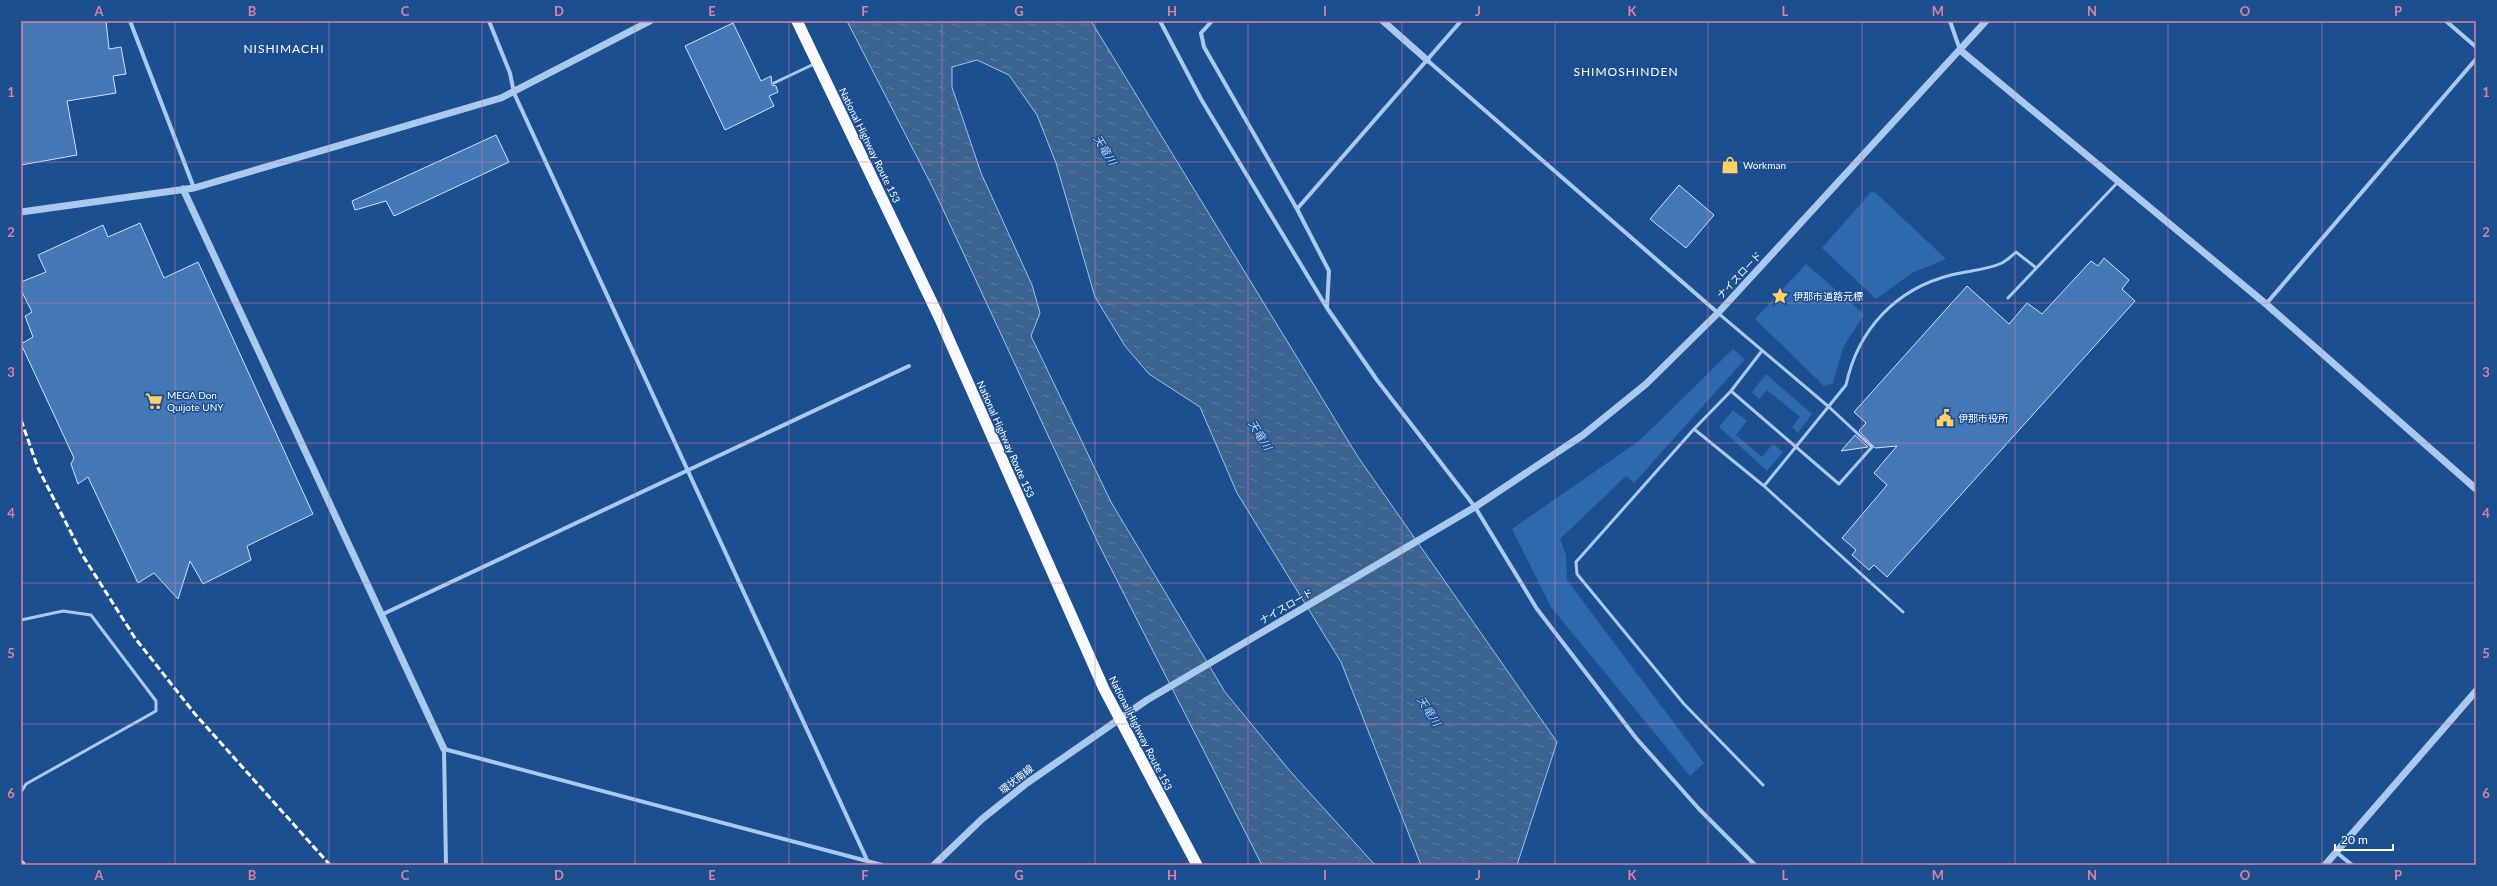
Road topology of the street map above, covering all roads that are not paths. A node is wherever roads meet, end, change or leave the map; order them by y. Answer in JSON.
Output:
{"nodes":[{"id":1,"x":130,"y":21,"type":"edge"},
{"id":2,"x":489,"y":21,"type":"edge"},
{"id":3,"x":650,"y":21,"type":"edge"},
{"id":4,"x":797,"y":21,"type":"edge"},
{"id":5,"x":1160,"y":21,"type":"edge"},
{"id":6,"x":1212,"y":21,"type":"edge"},
{"id":7,"x":1383,"y":21,"type":"edge"},
{"id":8,"x":1461,"y":21,"type":"edge"},
{"id":9,"x":1950,"y":21,"type":"edge"},
{"id":10,"x":1986,"y":21,"type":"edge"},
{"id":11,"x":2446,"y":21,"type":"edge"},
{"id":12,"x":2476,"y":47,"type":"edge"},
{"id":13,"x":1960,"y":50,"type":"junction"},
{"id":14,"x":2476,"y":59,"type":"edge"},
{"id":15,"x":1427,"y":60,"type":"junction"},
{"id":16,"x":817,"y":63,"type":"junction"},
{"id":17,"x":774,"y":83,"type":"dead end"},
{"id":18,"x":514,"y":93,"type":"junction"},
{"id":19,"x":2118,"y":182,"type":"junction"},
{"id":20,"x":194,"y":188,"type":"junction"},
{"id":21,"x":183,"y":189,"type":"junction"},
{"id":22,"x":1297,"y":209,"type":"junction"},
{"id":23,"x":21,"y":212,"type":"edge"},
{"id":24,"x":2036,"y":267,"type":"junction"},
{"id":25,"x":2008,"y":298,"type":"dead end"},
{"id":26,"x":2266,"y":304,"type":"junction"},
{"id":27,"x":1327,"y":308,"type":"junction"},
{"id":28,"x":1718,"y":313,"type":"junction"},
{"id":29,"x":1761,"y":352,"type":"junction"},
{"id":30,"x":908,"y":366,"type":"dead end"},
{"id":31,"x":1731,"y":391,"type":"junction"},
{"id":32,"x":1829,"y":407,"type":"junction"},
{"id":33,"x":1694,"y":429,"type":"junction"},
{"id":34,"x":1796,"y":447,"type":"junction"},
{"id":35,"x":686,"y":470,"type":"junction"},
{"id":36,"x":1764,"y":486,"type":"junction"},
{"id":37,"x":2476,"y":489,"type":"edge"},
{"id":38,"x":1475,"y":507,"type":"junction"},
{"id":39,"x":1903,"y":612,"type":"dead end"},
{"id":40,"x":381,"y":615,"type":"junction"},
{"id":41,"x":21,"y":620,"type":"edge"},
{"id":42,"x":2476,"y":691,"type":"edge"},
{"id":43,"x":1120,"y":719,"type":"junction"},
{"id":44,"x":444,"y":750,"type":"junction"},
{"id":45,"x":1763,"y":785,"type":"dead end"},
{"id":46,"x":21,"y":792,"type":"edge"},
{"id":47,"x":2336,"y":852,"type":"junction"},
{"id":48,"x":867,"y":860,"type":"junction"},
{"id":49,"x":446,"y":865,"type":"edge"},
{"id":50,"x":882,"y":865,"type":"edge"},
{"id":51,"x":934,"y":865,"type":"edge"},
{"id":52,"x":1197,"y":865,"type":"edge"},
{"id":53,"x":1755,"y":865,"type":"edge"},
{"id":54,"x":2325,"y":865,"type":"edge"},
{"id":55,"x":2352,"y":865,"type":"edge"}],
"edges":[{"from":1,"to":20,"type":"street"},
{"from":2,"to":18,"type":"street"},
{"from":3,"to":18,"type":"street"},
{"from":4,"to":16,"type":"highway","name":"National Highway Route 153"},
{"from":5,"to":27,"type":"street"},
{"from":6,"to":22,"type":"street"},
{"from":7,"to":15,"type":"street"},
{"from":8,"to":15,"type":"street"},
{"from":9,"to":13,"type":"street"},
{"from":10,"to":13,"type":"street","name":"ナイスロード"},
{"from":11,"to":12,"type":"street"},
{"from":13,"to":19,"type":"street"},
{"from":13,"to":28,"type":"street","name":"ナイスロード"},
{"from":14,"to":26,"type":"street"},
{"from":15,"to":22,"type":"street"},
{"from":15,"to":28,"type":"street"},
{"from":16,"to":17,"type":"lane"},
{"from":16,"to":43,"type":"highway","name":"National Highway Route 153"},
{"from":18,"to":20,"type":"street"},
{"from":18,"to":35,"type":"street"},
{"from":19,"to":24,"type":"lane"},
{"from":19,"to":26,"type":"street"},
{"from":20,"to":21,"type":"street"},
{"from":21,"to":23,"type":"street"},
{"from":21,"to":40,"type":"street"},
{"from":22,"to":27,"type":"street"},
{"from":24,"to":25,"type":"lane"},
{"from":24,"to":32,"type":"lane"},
{"from":26,"to":37,"type":"street"},
{"from":27,"to":38,"type":"street"},
{"from":28,"to":29,"type":"lane"},
{"from":28,"to":38,"type":"street","name":"ナイスロード"},
{"from":29,"to":31,"type":"lane"},
{"from":29,"to":32,"type":"lane"},
{"from":30,"to":35,"type":"street"},
{"from":31,"to":33,"type":"lane"},
{"from":31,"to":34,"type":"lane"},
{"from":32,"to":34,"type":"lane"},
{"from":32,"to":34,"type":"lane"},
{"from":33,"to":36,"type":"lane"},
{"from":33,"to":45,"type":"lane"},
{"from":34,"to":36,"type":"lane"},
{"from":35,"to":40,"type":"street"},
{"from":35,"to":48,"type":"street"},
{"from":36,"to":39,"type":"lane"},
{"from":38,"to":43,"type":"street","name":"ナイスロード"},
{"from":38,"to":53,"type":"street"},
{"from":40,"to":44,"type":"street"},
{"from":41,"to":46,"type":"lane"},
{"from":42,"to":47,"type":"street"},
{"from":43,"to":51,"type":"street","name":"環状南線"},
{"from":43,"to":52,"type":"highway","name":"National Highway Route 153"},
{"from":44,"to":48,"type":"street"},
{"from":44,"to":49,"type":"street"},
{"from":47,"to":54,"type":"street"},
{"from":47,"to":55,"type":"street"},
{"from":48,"to":50,"type":"street"}]}
